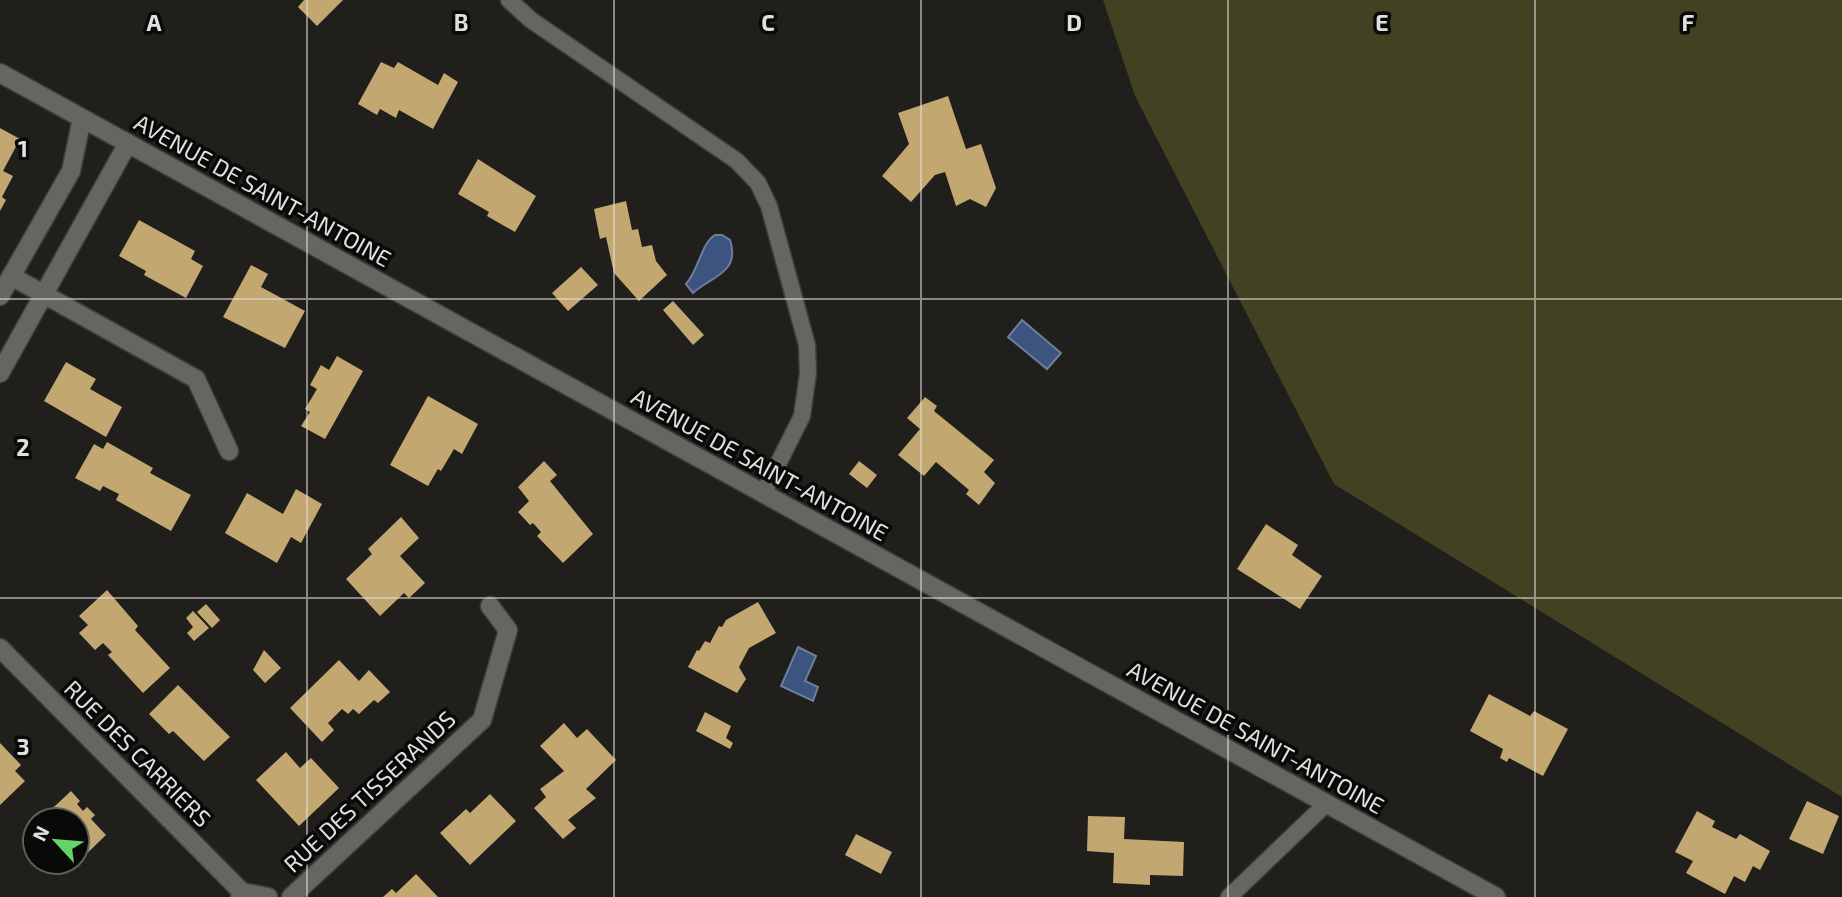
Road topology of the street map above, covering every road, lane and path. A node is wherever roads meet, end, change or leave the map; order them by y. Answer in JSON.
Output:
{"nodes":[{"id":1,"x":509,"y":0,"type":"edge"},
{"id":2,"x":0,"y":73,"type":"edge"},
{"id":3,"x":82,"y":118,"type":"junction"},
{"id":4,"x":128,"y":143,"type":"junction"},
{"id":5,"x":12,"y":276,"type":"junction"},
{"id":6,"x":44,"y":295,"type":"junction"},
{"id":7,"x":0,"y":296,"type":"edge"},
{"id":8,"x":0,"y":373,"type":"edge"},
{"id":9,"x":229,"y":451,"type":"dead end"},
{"id":10,"x":763,"y":494,"type":"junction"},
{"id":11,"x":490,"y":606,"type":"dead end"},
{"id":12,"x":0,"y":648,"type":"edge"},
{"id":13,"x":1327,"y":803,"type":"junction"},
{"id":14,"x":241,"y":894,"type":"edge"},
{"id":15,"x":268,"y":897,"type":"edge"},
{"id":16,"x":291,"y":897,"type":"edge"},
{"id":17,"x":1229,"y":897,"type":"edge"},
{"id":18,"x":1496,"y":897,"type":"edge"}],
"edges":[{"from":1,"to":10,"type":"lane"},
{"from":2,"to":3,"type":"street","name":"AVENUE DE SAINT-ANTOINE"},
{"from":3,"to":4,"type":"street","name":"AVENUE DE SAINT-ANTOINE"},
{"from":3,"to":5,"type":"street"},
{"from":4,"to":6,"type":"street"},
{"from":4,"to":10,"type":"street","name":"AVENUE DE SAINT-ANTOINE"},
{"from":5,"to":6,"type":"street"},
{"from":5,"to":7,"type":"street"},
{"from":6,"to":8,"type":"street"},
{"from":6,"to":9,"type":"street"},
{"from":10,"to":13,"type":"street","name":"AVENUE DE SAINT-ANTOINE"},
{"from":11,"to":16,"type":"street","name":"RUE DES TISSERANDS"},
{"from":12,"to":14,"type":"street","name":"RUE DES CARRIERS"},
{"from":13,"to":17,"type":"lane"},
{"from":13,"to":18,"type":"street","name":"AVENUE DE SAINT-ANTOINE"},
{"from":14,"to":15,"type":"street","name":"RUE DES TISSERANDS"}]}
